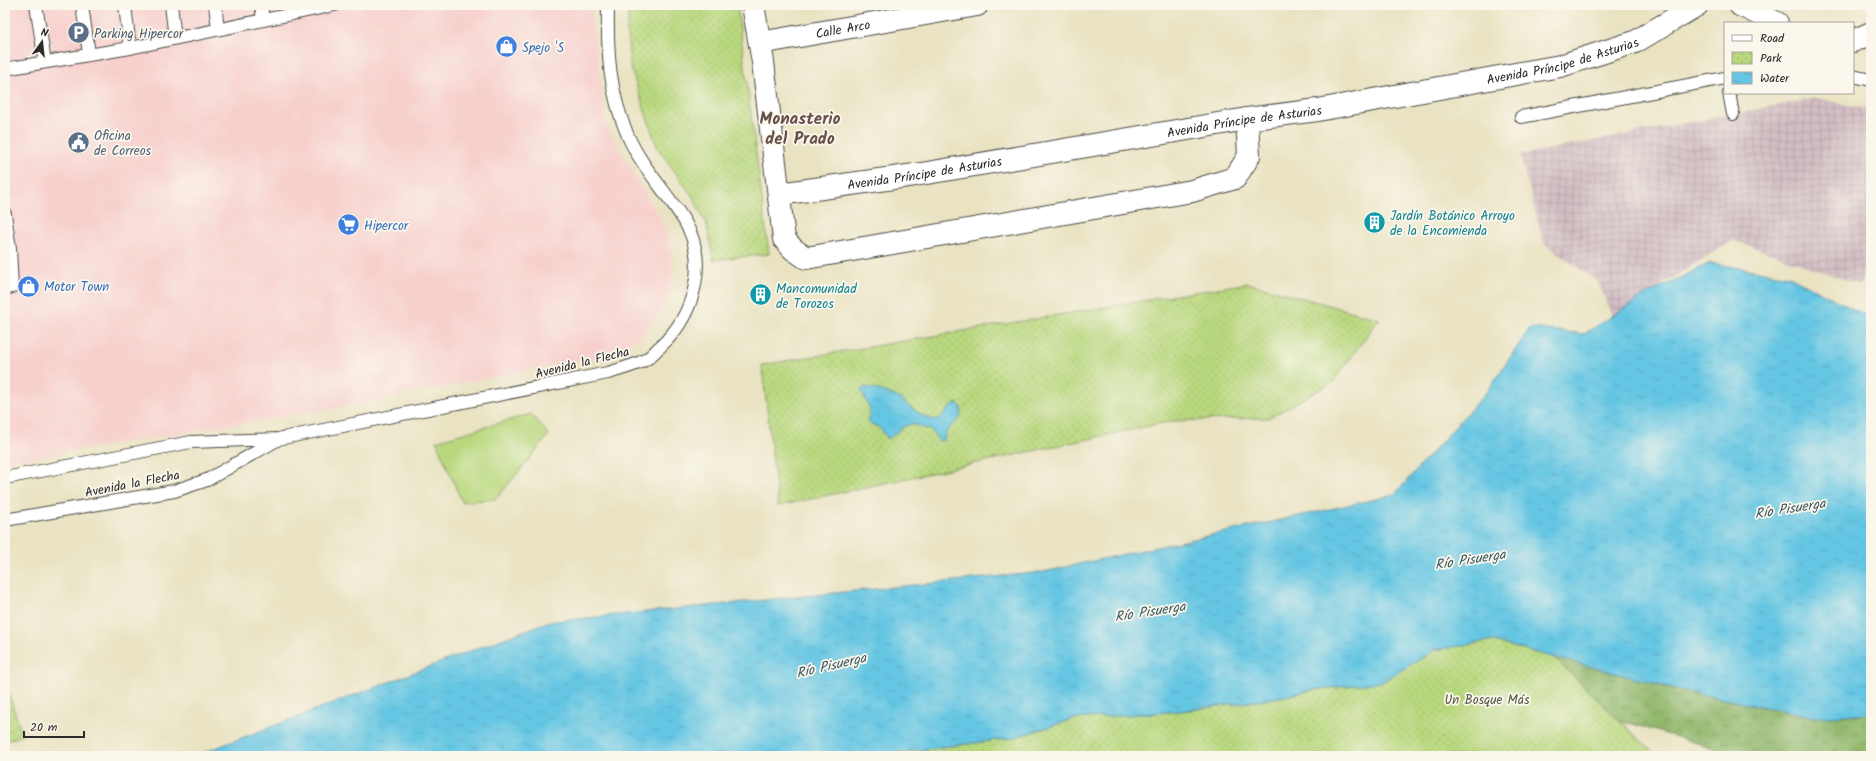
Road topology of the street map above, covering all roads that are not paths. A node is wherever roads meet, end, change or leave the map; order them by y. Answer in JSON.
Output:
{"nodes":[{"id":1,"x":36,"y":5,"type":"edge"},
{"id":2,"x":82,"y":5,"type":"edge"},
{"id":3,"x":124,"y":5,"type":"edge"},
{"id":4,"x":171,"y":5,"type":"edge"},
{"id":5,"x":215,"y":5,"type":"edge"},
{"id":6,"x":261,"y":5,"type":"edge"},
{"id":7,"x":335,"y":5,"type":"edge"},
{"id":8,"x":608,"y":5,"type":"edge"},
{"id":9,"x":753,"y":5,"type":"edge"},
{"id":10,"x":977,"y":5,"type":"edge"},
{"id":11,"x":1697,"y":5,"type":"edge"},
{"id":12,"x":1740,"y":5,"type":"edge"},
{"id":13,"x":307,"y":8,"type":"edge"},
{"id":14,"x":926,"y":9,"type":"edge"},
{"id":15,"x":263,"y":19,"type":"junction"},
{"id":16,"x":1775,"y":22,"type":"edge"},
{"id":17,"x":218,"y":30,"type":"junction"},
{"id":18,"x":1871,"y":33,"type":"edge"},
{"id":19,"x":175,"y":38,"type":"junction"},
{"id":20,"x":1854,"y":41,"type":"edge"},
{"id":21,"x":760,"y":43,"type":"junction"},
{"id":22,"x":130,"y":48,"type":"junction"},
{"id":23,"x":89,"y":54,"type":"junction"},
{"id":24,"x":45,"y":62,"type":"junction"},
{"id":25,"x":5,"y":68,"type":"edge"},
{"id":26,"x":1854,"y":76,"type":"edge"},
{"id":27,"x":1724,"y":78,"type":"edge"},
{"id":28,"x":1871,"y":80,"type":"edge"},
{"id":29,"x":1729,"y":94,"type":"edge"},
{"id":30,"x":1733,"y":114,"type":"dead end"},
{"id":31,"x":1521,"y":117,"type":"dead end"},
{"id":32,"x":1248,"y":119,"type":"junction"},
{"id":33,"x":780,"y":194,"type":"junction"},
{"id":34,"x":5,"y":214,"type":"edge"},
{"id":35,"x":7,"y":249,"type":"edge"},
{"id":36,"x":7,"y":289,"type":"edge"},
{"id":37,"x":278,"y":439,"type":"junction"},
{"id":38,"x":5,"y":478,"type":"edge"},
{"id":39,"x":5,"y":520,"type":"edge"}],
"edges":[{"from":1,"to":24,"type":"lane"},
{"from":2,"to":23,"type":"lane"},
{"from":3,"to":22,"type":"lane"},
{"from":4,"to":19,"type":"lane"},
{"from":5,"to":17,"type":"lane"},
{"from":6,"to":15,"type":"lane"},
{"from":7,"to":13,"type":"lane"},
{"from":8,"to":37,"type":"lane","name":"Avenida la Flecha"},
{"from":9,"to":21,"type":"street"},
{"from":10,"to":14,"type":"street","name":"Calle Arco"},
{"from":11,"to":32,"type":"street","name":"Avenida Príncipe de Asturias"},
{"from":12,"to":16,"type":"street"},
{"from":13,"to":15,"type":"lane"},
{"from":14,"to":21,"type":"street","name":"Calle Arco"},
{"from":15,"to":17,"type":"lane"},
{"from":17,"to":19,"type":"lane"},
{"from":18,"to":20,"type":"street"},
{"from":19,"to":22,"type":"lane"},
{"from":21,"to":33,"type":"street"},
{"from":22,"to":23,"type":"lane"},
{"from":23,"to":24,"type":"lane"},
{"from":24,"to":25,"type":"lane"},
{"from":26,"to":28,"type":"lane"},
{"from":27,"to":31,"type":"lane"},
{"from":29,"to":30,"type":"lane"},
{"from":32,"to":33,"type":"street","name":"Avenida Príncipe de Asturias"},
{"from":32,"to":33,"type":"street"},
{"from":34,"to":35,"type":"lane"},
{"from":35,"to":36,"type":"lane"},
{"from":37,"to":38,"type":"lane","name":"Avenida la Flecha"},
{"from":37,"to":39,"type":"lane","name":"Avenida la Flecha"}]}
